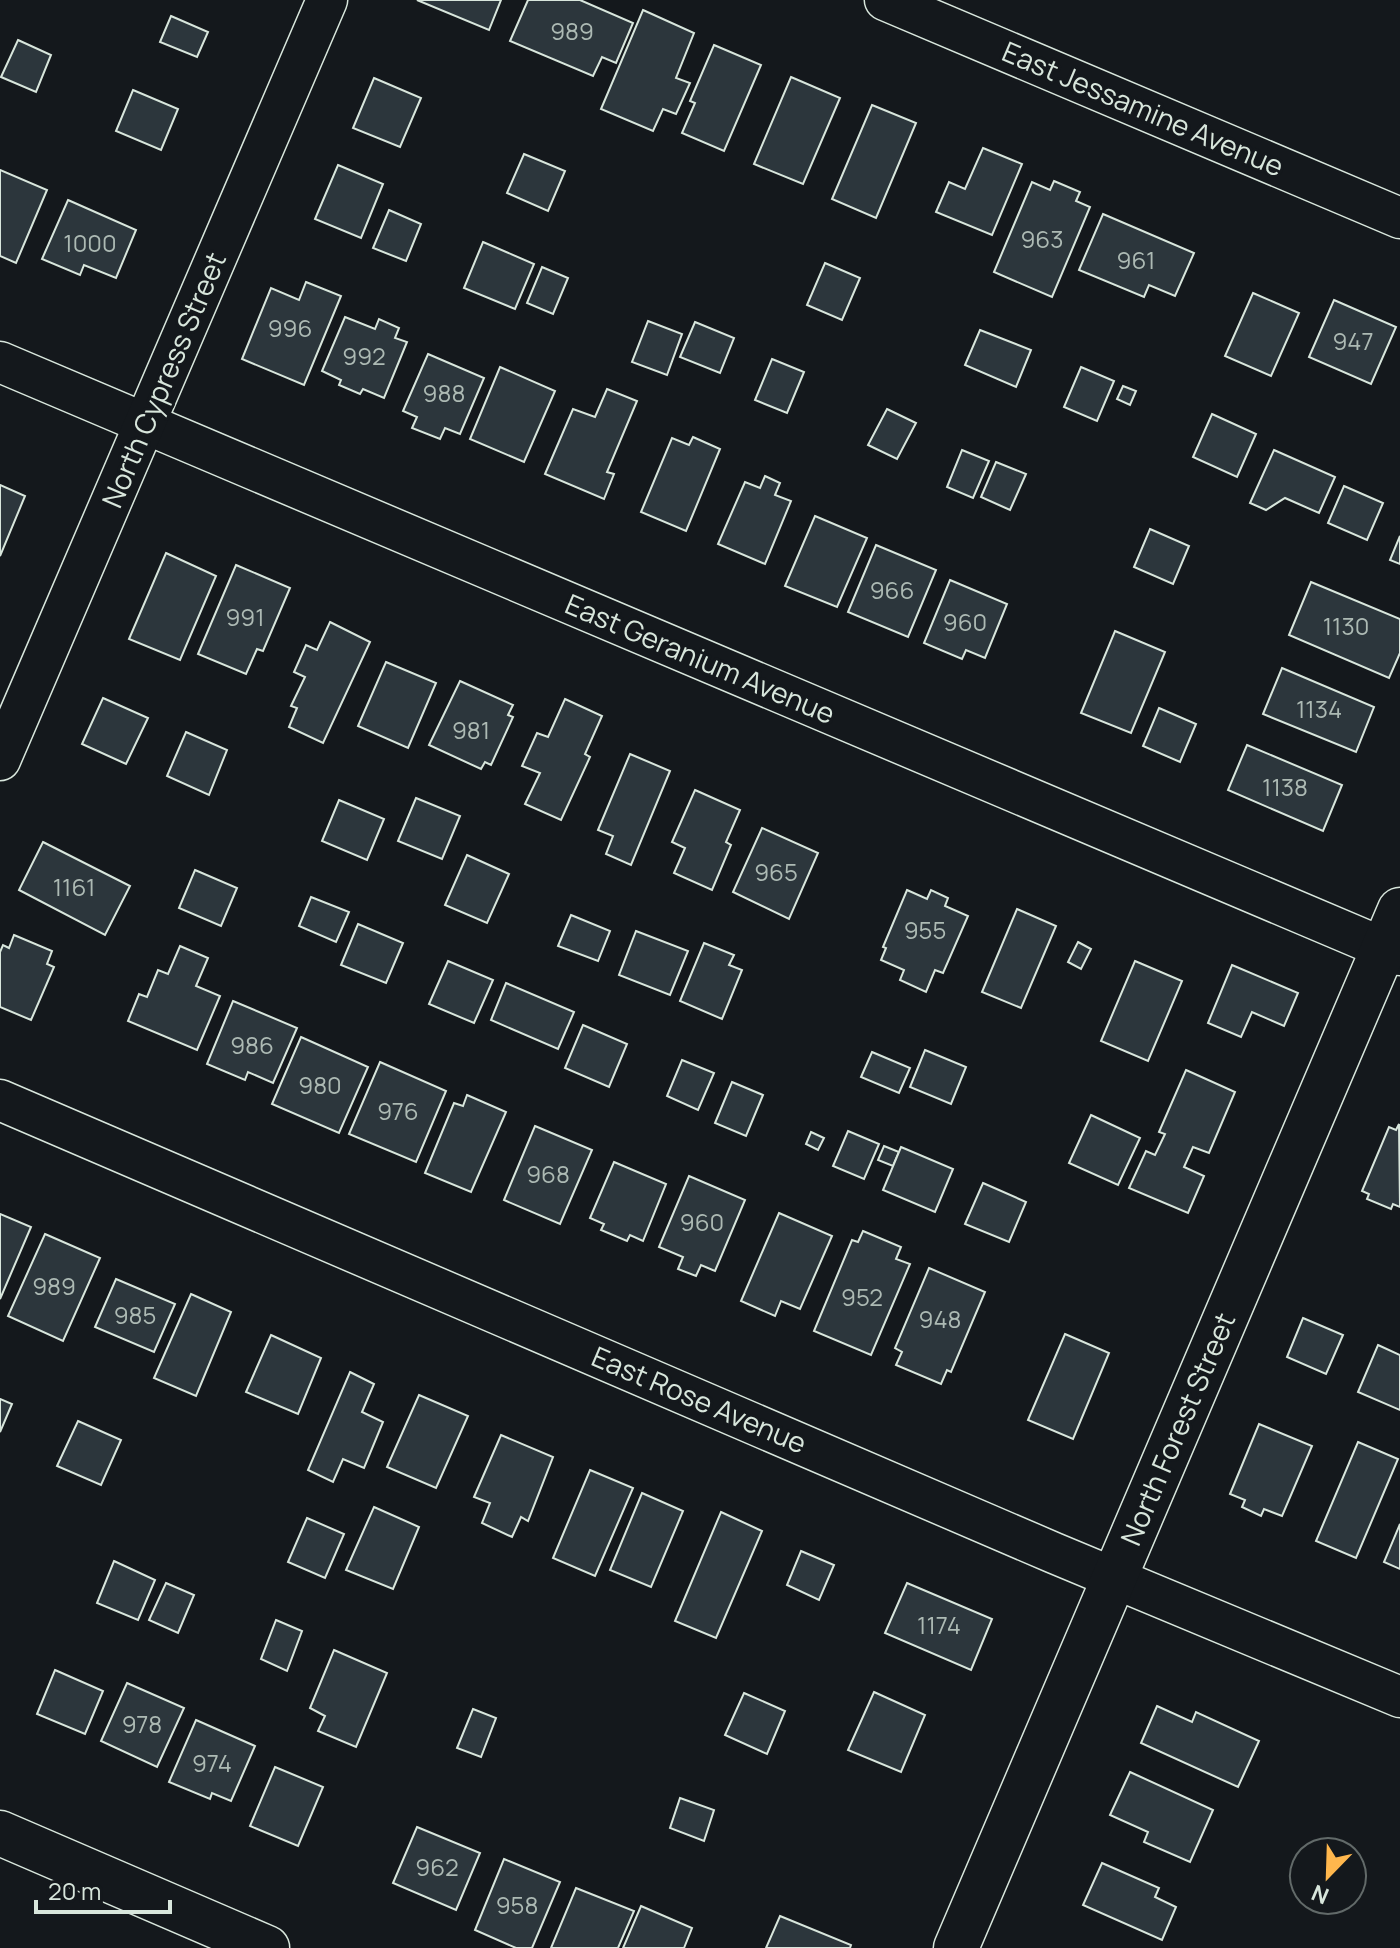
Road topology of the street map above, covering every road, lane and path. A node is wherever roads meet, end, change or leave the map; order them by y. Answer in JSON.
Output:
{"nodes":[{"id":1,"x":327,"y":0,"type":"edge"},
{"id":2,"x":885,"y":0,"type":"edge"},
{"id":3,"x":1400,"y":218,"type":"edge"},
{"id":4,"x":0,"y":362,"type":"edge"},
{"id":5,"x":145,"y":423,"type":"junction"},
{"id":6,"x":0,"y":760,"type":"edge"},
{"id":7,"x":1395,"y":938,"type":"edge"},
{"id":8,"x":0,"y":1100,"type":"edge"},
{"id":9,"x":1114,"y":1578,"type":"junction"},
{"id":10,"x":1400,"y":1697,"type":"edge"},
{"id":11,"x":0,"y":1833,"type":"edge"},
{"id":12,"x":267,"y":1948,"type":"edge"},
{"id":13,"x":956,"y":1948,"type":"edge"}],
"edges":[{"from":1,"to":5,"type":"street","name":"North Cypress Street"},
{"from":2,"to":3,"type":"street","name":"East Jessamine Avenue"},
{"from":4,"to":5,"type":"street","name":"East Geranium Avenue"},
{"from":5,"to":6,"type":"street","name":"North Cypress Street"},
{"from":5,"to":7,"type":"street","name":"East Geranium Avenue"},
{"from":7,"to":9,"type":"street","name":"North Forest Street"},
{"from":8,"to":9,"type":"street","name":"East Rose Avenue"},
{"from":9,"to":10,"type":"street","name":"East Rose Avenue"},
{"from":9,"to":13,"type":"street","name":"North Forest Street"},
{"from":11,"to":12,"type":"street"}]}
